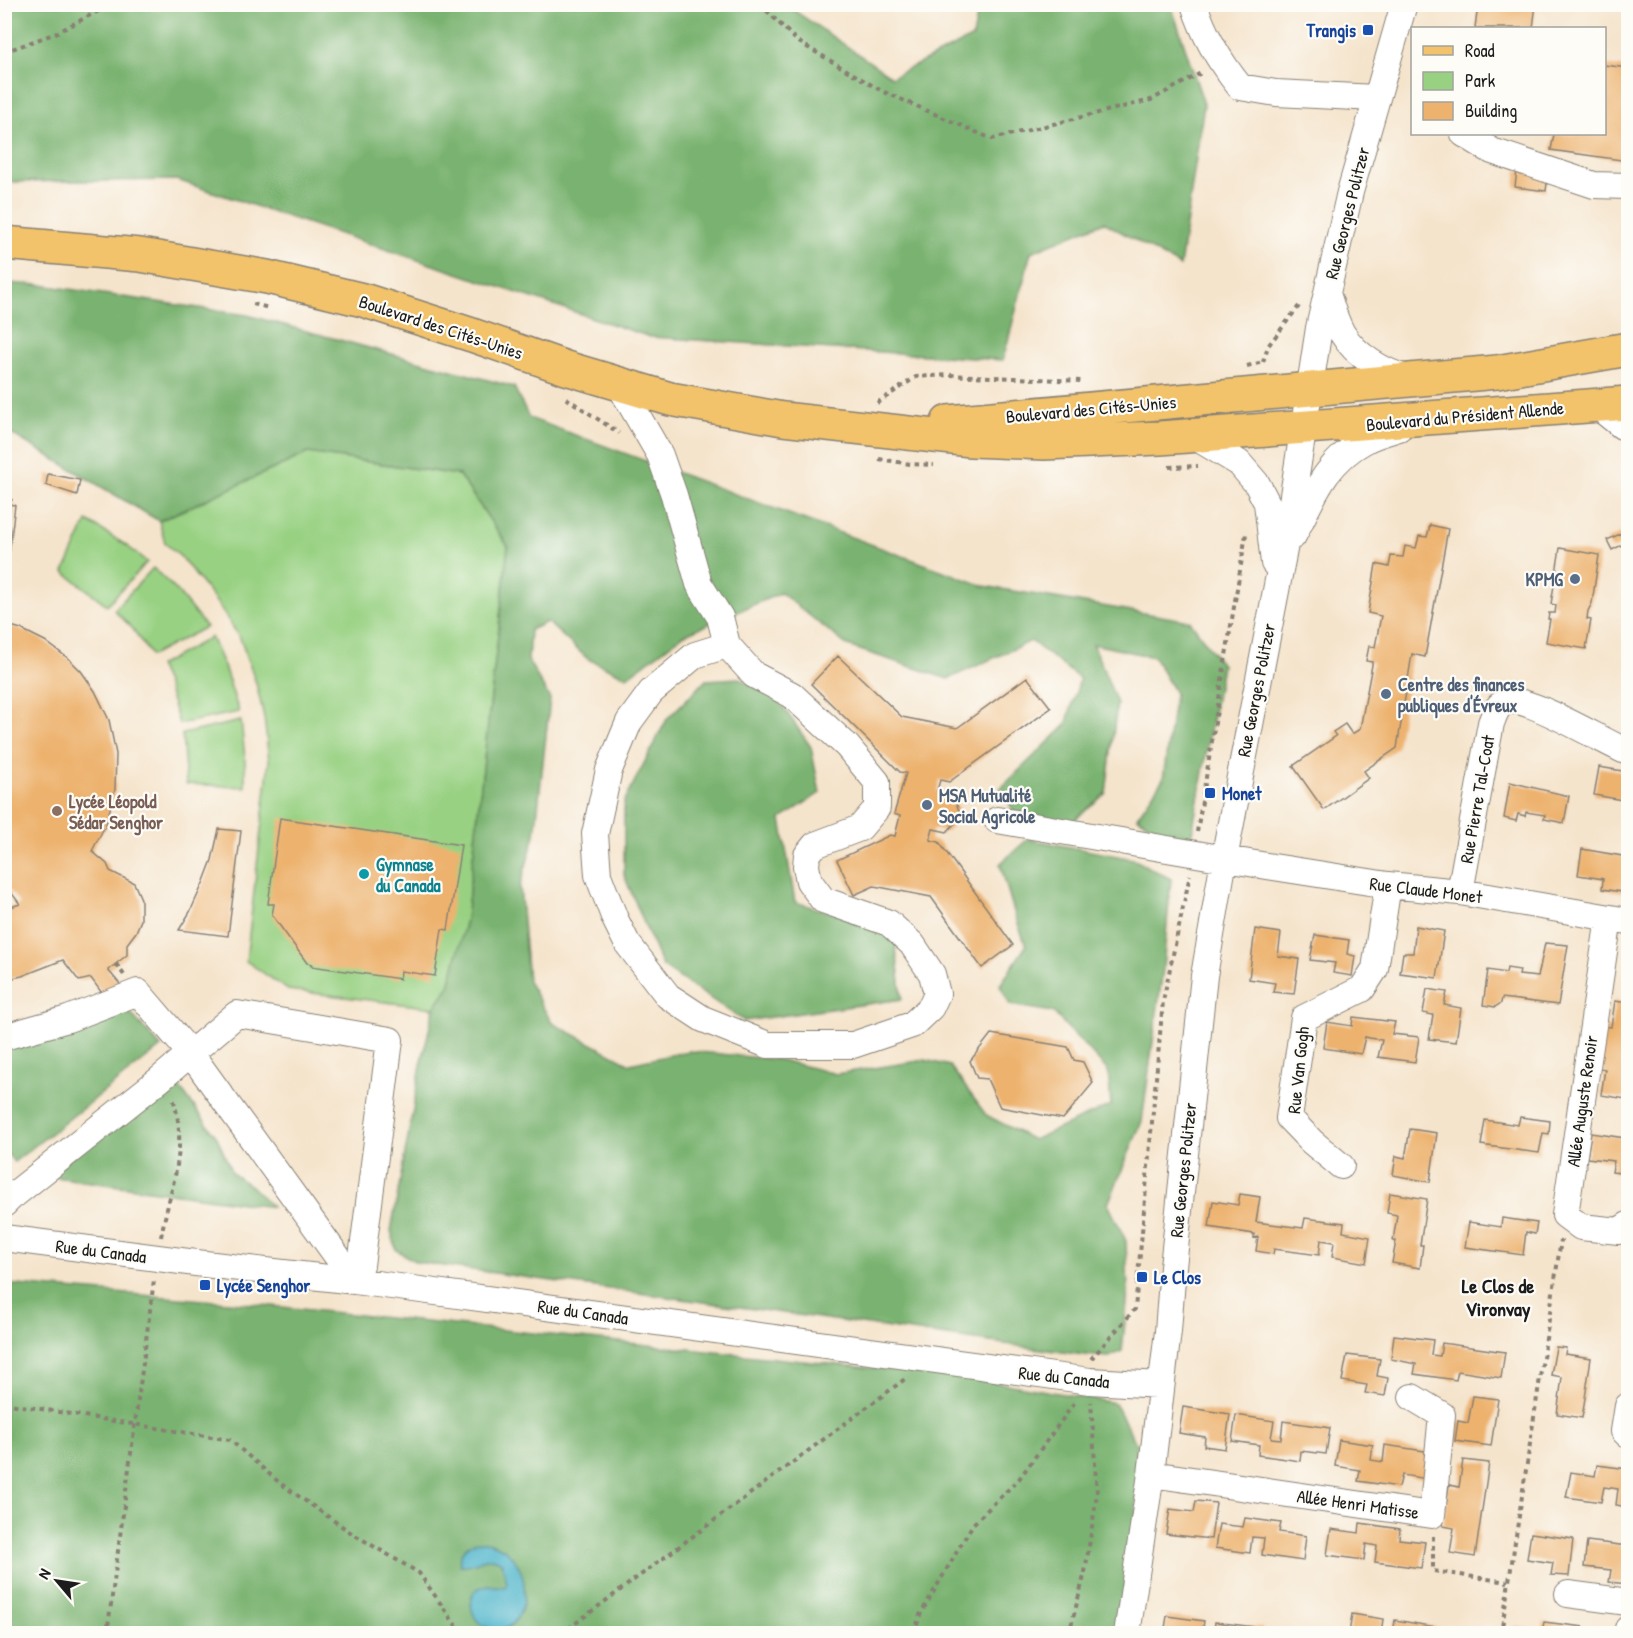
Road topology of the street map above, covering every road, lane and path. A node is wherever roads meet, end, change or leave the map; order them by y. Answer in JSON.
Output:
{"nodes":[{"id":1,"x":112,"y":4,"type":"edge"},
{"id":2,"x":760,"y":4,"type":"edge"},
{"id":3,"x":1194,"y":4,"type":"edge"},
{"id":4,"x":1404,"y":4,"type":"edge"},
{"id":5,"x":4,"y":52,"type":"edge"},
{"id":6,"x":1220,"y":62,"type":"junction"},
{"id":7,"x":1376,"y":98,"type":"junction"},
{"id":8,"x":1466,"y":135,"type":"edge"},
{"id":9,"x":1629,"y":186,"type":"edge"},
{"id":10,"x":4,"y":243,"type":"edge"},
{"id":11,"x":1327,"y":293,"type":"junction"},
{"id":12,"x":1301,"y":297,"type":"dead end"},
{"id":13,"x":1629,"y":349,"type":"edge"},
{"id":14,"x":1263,"y":362,"type":"junction"},
{"id":15,"x":1250,"y":380,"type":"junction"},
{"id":16,"x":1084,"y":381,"type":"dead end"},
{"id":17,"x":1416,"y":381,"type":"junction"},
{"id":18,"x":619,"y":384,"type":"junction"},
{"id":19,"x":1309,"y":389,"type":"junction"},
{"id":20,"x":1629,"y":403,"type":"edge"},
{"id":21,"x":1596,"y":405,"type":"junction"},
{"id":22,"x":871,"y":417,"type":"junction"},
{"id":23,"x":1425,"y":418,"type":"junction"},
{"id":24,"x":1629,"y":428,"type":"edge"},
{"id":25,"x":1302,"y":429,"type":"junction"},
{"id":26,"x":1194,"y":436,"type":"junction"},
{"id":27,"x":1247,"y":529,"type":"dead end"},
{"id":28,"x":1277,"y":584,"type":"junction"},
{"id":29,"x":727,"y":645,"type":"junction"},
{"id":30,"x":1629,"y":752,"type":"edge"},
{"id":31,"x":997,"y":820,"type":"dead end"},
{"id":32,"x":1193,"y":854,"type":"junction"},
{"id":33,"x":1224,"y":859,"type":"junction"},
{"id":34,"x":1388,"y":885,"type":"junction"},
{"id":35,"x":1460,"y":892,"type":"junction"},
{"id":36,"x":1619,"y":920,"type":"edge"},
{"id":37,"x":4,"y":1037,"type":"edge"},
{"id":38,"x":191,"y":1054,"type":"junction"},
{"id":39,"x":171,"y":1093,"type":"dead end"},
{"id":40,"x":1341,"y":1166,"type":"dead end"},
{"id":41,"x":4,"y":1204,"type":"edge"},
{"id":42,"x":166,"y":1208,"type":"dead end"},
{"id":43,"x":1565,"y":1215,"type":"junction"},
{"id":44,"x":1629,"y":1225,"type":"edge"},
{"id":45,"x":4,"y":1238,"type":"edge"},
{"id":46,"x":163,"y":1246,"type":"junction"},
{"id":47,"x":355,"y":1281,"type":"junction"},
{"id":48,"x":931,"y":1359,"type":"junction"},
{"id":49,"x":1089,"y":1371,"type":"junction"},
{"id":50,"x":1161,"y":1385,"type":"junction"},
{"id":51,"x":1412,"y":1397,"type":"dead end"},
{"id":52,"x":4,"y":1403,"type":"edge"},
{"id":53,"x":1629,"y":1407,"type":"edge"},
{"id":54,"x":135,"y":1424,"type":"junction"},
{"id":55,"x":1629,"y":1435,"type":"edge"},
{"id":56,"x":1151,"y":1474,"type":"junction"},
{"id":57,"x":1432,"y":1515,"type":"junction"},
{"id":58,"x":1508,"y":1582,"type":"junction"},
{"id":59,"x":1568,"y":1594,"type":"dead end"},
{"id":60,"x":1629,"y":1602,"type":"edge"},
{"id":61,"x":107,"y":1634,"type":"edge"},
{"id":62,"x":462,"y":1634,"type":"edge"},
{"id":63,"x":561,"y":1634,"type":"edge"},
{"id":64,"x":914,"y":1634,"type":"edge"},
{"id":65,"x":1069,"y":1634,"type":"edge"},
{"id":66,"x":1127,"y":1634,"type":"edge"},
{"id":67,"x":1501,"y":1634,"type":"edge"}],
"edges":[{"from":1,"to":5,"type":"path"},
{"from":2,"to":6,"type":"path"},
{"from":3,"to":6,"type":"street"},
{"from":4,"to":7,"type":"street","name":"Rue Georges Politzer"},
{"from":6,"to":7,"type":"street"},
{"from":7,"to":11,"type":"street","name":"Rue Georges Politzer"},
{"from":8,"to":9,"type":"street"},
{"from":10,"to":18,"type":"main road","name":"Boulevard des Cités-Unies"},
{"from":11,"to":17,"type":"street"},
{"from":11,"to":19,"type":"street","name":"Rue Georges Politzer"},
{"from":12,"to":14,"type":"path"},
{"from":13,"to":17,"type":"main road"},
{"from":14,"to":15,"type":"path"},
{"from":14,"to":15,"type":"path"},
{"from":15,"to":19,"type":"main road","name":"Boulevard des Cités-Unies"},
{"from":15,"to":22,"type":"main road","name":"Boulevard des Cités-Unies"},
{"from":16,"to":22,"type":"path"},
{"from":17,"to":19,"type":"main road"},
{"from":18,"to":22,"type":"main road","name":"Boulevard des Cités-Unies"},
{"from":18,"to":29,"type":"street"},
{"from":19,"to":25,"type":"street","name":"Rue Georges Politzer"},
{"from":20,"to":21,"type":"main road","name":"Boulevard du Président Allende"},
{"from":21,"to":23,"type":"main road","name":"Boulevard du Président Allende"},
{"from":21,"to":24,"type":"street"},
{"from":22,"to":26,"type":"main road","name":"Boulevard des Cités-Unies"},
{"from":23,"to":25,"type":"main road","name":"Boulevard du Président Allende"},
{"from":23,"to":28,"type":"street"},
{"from":25,"to":26,"type":"main road","name":"Boulevard des Cités-Unies"},
{"from":25,"to":28,"type":"street","name":"Rue Georges Politzer"},
{"from":26,"to":28,"type":"street"},
{"from":27,"to":32,"type":"path"},
{"from":28,"to":33,"type":"street","name":"Rue Georges Politzer"},
{"from":29,"to":29,"type":"street"},
{"from":30,"to":35,"type":"street","name":"Rue Pierre Tal-Coat"},
{"from":31,"to":32,"type":"street","name":"Rue Claude Monet"},
{"from":32,"to":33,"type":"street","name":"Rue Claude Monet"},
{"from":32,"to":49,"type":"path"},
{"from":33,"to":34,"type":"street","name":"Rue Claude Monet"},
{"from":33,"to":50,"type":"street","name":"Rue Georges Politzer"},
{"from":34,"to":35,"type":"street","name":"Rue Claude Monet"},
{"from":34,"to":40,"type":"street","name":"Rue Van Gogh"},
{"from":35,"to":36,"type":"street","name":"Rue Claude Monet"},
{"from":36,"to":43,"type":"street","name":"Allée Auguste Renoir"},
{"from":37,"to":38,"type":"street"},
{"from":38,"to":41,"type":"street"},
{"from":38,"to":47,"type":"street"},
{"from":38,"to":47,"type":"street"},
{"from":39,"to":42,"type":"path"},
{"from":43,"to":44,"type":"street"},
{"from":43,"to":58,"type":"path"},
{"from":45,"to":46,"type":"street","name":"Rue du Canada"},
{"from":46,"to":47,"type":"street","name":"Rue du Canada"},
{"from":46,"to":54,"type":"path"},
{"from":47,"to":48,"type":"street","name":"Rue du Canada"},
{"from":48,"to":49,"type":"street","name":"Rue du Canada"},
{"from":48,"to":63,"type":"path"},
{"from":49,"to":50,"type":"street","name":"Rue du Canada"},
{"from":49,"to":64,"type":"path"},
{"from":49,"to":65,"type":"path"},
{"from":50,"to":56,"type":"street","name":"Rue Georges Politzer"},
{"from":51,"to":57,"type":"street","name":"Allée Henri Matisse"},
{"from":52,"to":54,"type":"path"},
{"from":53,"to":55,"type":"street"},
{"from":54,"to":61,"type":"path"},
{"from":54,"to":62,"type":"path"},
{"from":56,"to":57,"type":"street","name":"Allée Henri Matisse"},
{"from":56,"to":66,"type":"street"},
{"from":57,"to":58,"type":"path"},
{"from":58,"to":67,"type":"path"},
{"from":59,"to":60,"type":"street"}]}
